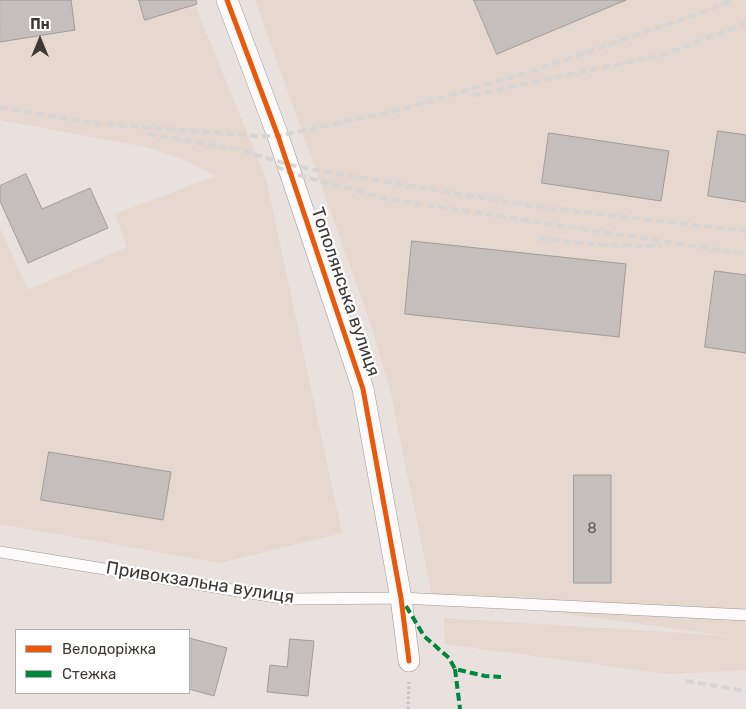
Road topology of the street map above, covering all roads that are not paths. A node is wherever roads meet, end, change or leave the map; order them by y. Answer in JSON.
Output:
{"nodes":[{"id":1,"x":227,"y":0,"type":"edge"},
{"id":2,"x":0,"y":552,"type":"edge"},
{"id":3,"x":400,"y":598,"type":"junction"},
{"id":4,"x":746,"y":615,"type":"edge"},
{"id":5,"x":409,"y":661,"type":"dead end"}],
"edges":[{"from":1,"to":3,"type":"street","name":"Тополянська вулиця"},
{"from":2,"to":3,"type":"lane","name":"Привокзальна вулиця"},
{"from":3,"to":4,"type":"lane","name":"Привокзальна вулиця"},
{"from":3,"to":5,"type":"street","name":"Тополянська вулиця"}]}
